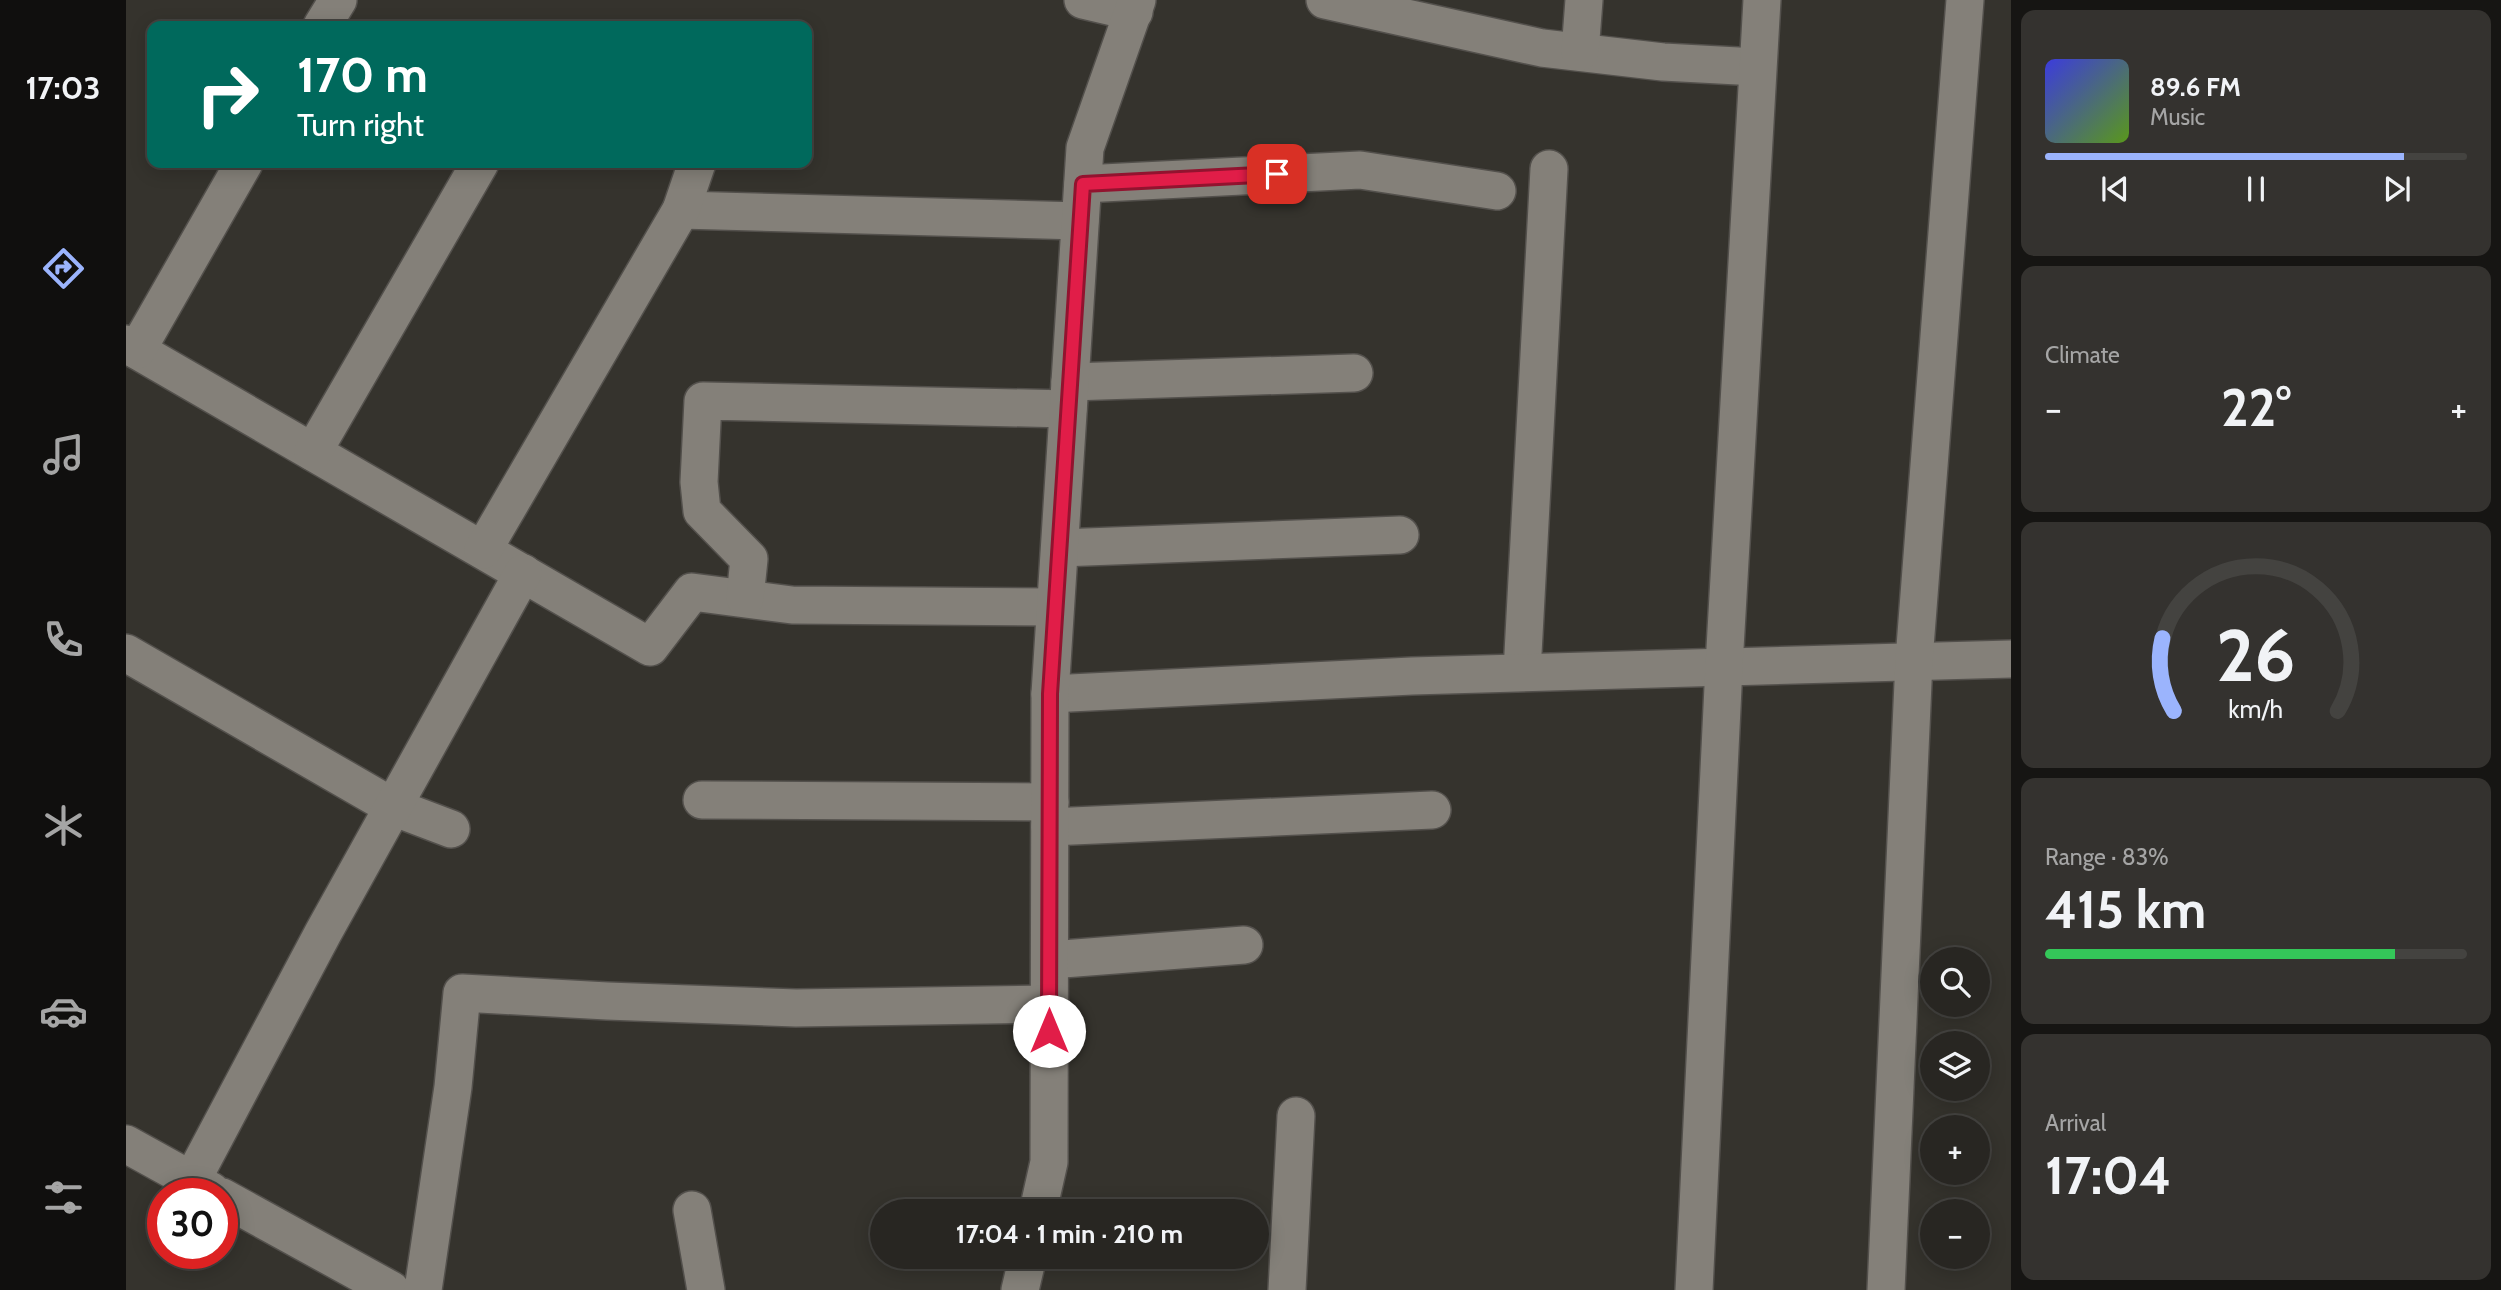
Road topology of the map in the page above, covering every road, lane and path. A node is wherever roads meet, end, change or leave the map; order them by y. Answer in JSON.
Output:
{"nodes":[{"id":1,"x":338,"y":0,"type":"edge"},
{"id":2,"x":1083,"y":0,"type":"edge"},
{"id":3,"x":1325,"y":0,"type":"edge"},
{"id":4,"x":1584,"y":0,"type":"edge"},
{"id":5,"x":1762,"y":0,"type":"edge"},
{"id":6,"x":1965,"y":0,"type":"edge"},
{"id":7,"x":1136,"y":6,"type":"edge"},
{"id":8,"x":326,"y":21,"type":"edge"},
{"id":9,"x":1580,"y":52,"type":"junction"},
{"id":10,"x":1757,"y":67,"type":"junction"},
{"id":11,"x":241,"y":168,"type":"edge"},
{"id":12,"x":477,"y":168,"type":"edge"},
{"id":13,"x":695,"y":168,"type":"edge"},
{"id":14,"x":1549,"y":169,"type":"dead end"},
{"id":15,"x":1083,"y":184,"type":"junction"},
{"id":16,"x":1497,"y":191,"type":"dead end"},
{"id":17,"x":681,"y":210,"type":"junction"},
{"id":18,"x":1080,"y":221,"type":"junction"},
{"id":19,"x":131,"y":347,"type":"edge"},
{"id":20,"x":1354,"y":373,"type":"dead end"},
{"id":21,"x":1069,"y":395,"type":"junction"},
{"id":22,"x":313,"y":452,"type":"junction"},
{"id":23,"x":1400,"y":535,"type":"dead end"},
{"id":24,"x":1060,"y":548,"type":"junction"},
{"id":25,"x":483,"y":550,"type":"junction"},
{"id":26,"x":523,"y":573,"type":"junction"},
{"id":27,"x":745,"y":598,"type":"junction"},
{"id":28,"x":1055,"y":607,"type":"junction"},
{"id":29,"x":126,"y":653,"type":"edge"},
{"id":30,"x":2011,"y":659,"type":"edge"},
{"id":31,"x":1914,"y":660,"type":"junction"},
{"id":32,"x":1724,"y":666,"type":"junction"},
{"id":33,"x":1522,"y":672,"type":"junction"},
{"id":34,"x":1050,"y":694,"type":"junction"},
{"id":35,"x":702,"y":800,"type":"dead end"},
{"id":36,"x":393,"y":807,"type":"junction"},
{"id":37,"x":1432,"y":810,"type":"dead end"},
{"id":38,"x":1050,"y":815,"type":"junction"},
{"id":39,"x":451,"y":829,"type":"dead end"},
{"id":40,"x":1244,"y":945,"type":"dead end"},
{"id":41,"x":1050,"y":960,"type":"junction"},
{"id":42,"x":1050,"y":1004,"type":"junction"},
{"id":43,"x":1296,"y":1116,"type":"dead end"},
{"id":44,"x":126,"y":1144,"type":"edge"},
{"id":45,"x":188,"y":1178,"type":"edge"},
{"id":46,"x":216,"y":1178,"type":"edge"},
{"id":47,"x":1041,"y":1199,"type":"edge"},
{"id":48,"x":238,"y":1205,"type":"edge"},
{"id":49,"x":692,"y":1210,"type":"dead end"},
{"id":50,"x":1025,"y":1269,"type":"edge"},
{"id":51,"x":391,"y":1290,"type":"edge"},
{"id":52,"x":423,"y":1290,"type":"edge"},
{"id":53,"x":706,"y":1290,"type":"edge"},
{"id":54,"x":1020,"y":1290,"type":"edge"},
{"id":55,"x":1287,"y":1290,"type":"edge"},
{"id":56,"x":1694,"y":1290,"type":"edge"},
{"id":57,"x":1886,"y":1290,"type":"edge"}],
"edges":[{"from":1,"to":8,"type":"street"},
{"from":2,"to":7,"type":"street"},
{"from":3,"to":9,"type":"street"},
{"from":4,"to":9,"type":"street"},
{"from":5,"to":10,"type":"street"},
{"from":6,"to":31,"type":"street"},
{"from":7,"to":15,"type":"street"},
{"from":9,"to":10,"type":"street"},
{"from":10,"to":32,"type":"street"},
{"from":11,"to":19,"type":"street"},
{"from":12,"to":22,"type":"street"},
{"from":13,"to":17,"type":"street"},
{"from":14,"to":33,"type":"street"},
{"from":15,"to":16,"type":"street"},
{"from":15,"to":18,"type":"street"},
{"from":17,"to":18,"type":"street"},
{"from":17,"to":25,"type":"street"},
{"from":18,"to":21,"type":"street"},
{"from":19,"to":22,"type":"street"},
{"from":20,"to":21,"type":"street"},
{"from":21,"to":24,"type":"street"},
{"from":21,"to":27,"type":"street"},
{"from":22,"to":25,"type":"street"},
{"from":23,"to":24,"type":"street"},
{"from":24,"to":28,"type":"street"},
{"from":25,"to":26,"type":"street"},
{"from":26,"to":27,"type":"street"},
{"from":26,"to":36,"type":"street"},
{"from":27,"to":28,"type":"street"},
{"from":28,"to":34,"type":"street"},
{"from":29,"to":36,"type":"street"},
{"from":30,"to":31,"type":"street"},
{"from":31,"to":32,"type":"street"},
{"from":31,"to":57,"type":"street"},
{"from":32,"to":33,"type":"street"},
{"from":32,"to":56,"type":"street"},
{"from":33,"to":34,"type":"street"},
{"from":34,"to":38,"type":"street"},
{"from":35,"to":38,"type":"street"},
{"from":36,"to":39,"type":"street"},
{"from":36,"to":46,"type":"street"},
{"from":37,"to":38,"type":"street"},
{"from":38,"to":41,"type":"street"},
{"from":40,"to":41,"type":"street"},
{"from":41,"to":42,"type":"street"},
{"from":42,"to":47,"type":"street"},
{"from":42,"to":52,"type":"street"},
{"from":43,"to":55,"type":"street"},
{"from":44,"to":45,"type":"street"},
{"from":48,"to":51,"type":"street"},
{"from":49,"to":53,"type":"street"},
{"from":50,"to":54,"type":"street"}]}
